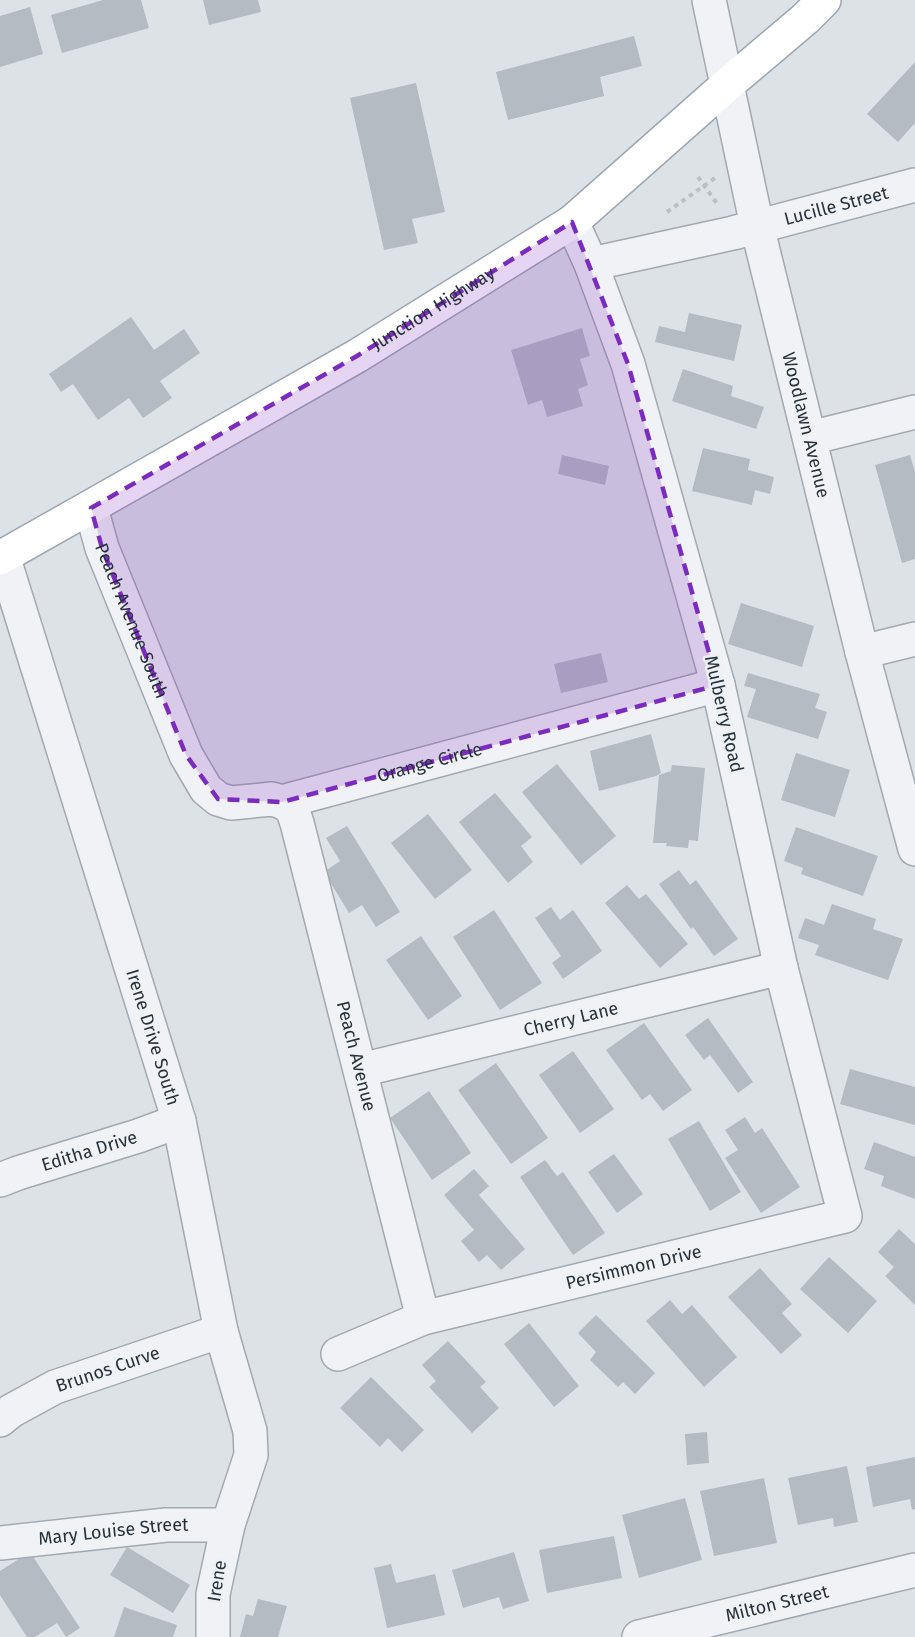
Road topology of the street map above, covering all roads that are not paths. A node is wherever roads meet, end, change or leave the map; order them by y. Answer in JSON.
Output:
{"nodes":[{"id":1,"x":708,"y":0,"type":"edge"},
{"id":2,"x":824,"y":0,"type":"edge"},
{"id":3,"x":727,"y":85,"type":"junction"},
{"id":4,"x":915,"y":185,"type":"edge"},
{"id":5,"x":572,"y":222,"type":"junction"},
{"id":6,"x":757,"y":226,"type":"junction"},
{"id":7,"x":591,"y":264,"type":"junction"},
{"id":8,"x":915,"y":412,"type":"edge"},
{"id":9,"x":810,"y":438,"type":"junction"},
{"id":10,"x":91,"y":508,"type":"junction"},
{"id":11,"x":2,"y":557,"type":"edge"},
{"id":12,"x":915,"y":639,"type":"edge"},
{"id":13,"x":862,"y":652,"type":"junction"},
{"id":14,"x":718,"y":685,"type":"junction"},
{"id":15,"x":177,"y":733,"type":"joint"},
{"id":16,"x":282,"y":802,"type":"junction"},
{"id":17,"x":915,"y":849,"type":"edge"},
{"id":18,"x":781,"y":968,"type":"junction"},
{"id":19,"x":361,"y":1070,"type":"junction"},
{"id":20,"x":179,"y":1121,"type":"junction"},
{"id":21,"x":0,"y":1180,"type":"edge"},
{"id":22,"x":845,"y":1216,"type":"joint"},
{"id":23,"x":423,"y":1318,"type":"junction"},
{"id":24,"x":221,"y":1331,"type":"junction"},
{"id":25,"x":338,"y":1354,"type":"dead end"},
{"id":26,"x":0,"y":1420,"type":"edge"},
{"id":27,"x":228,"y":1525,"type":"junction"},
{"id":28,"x":0,"y":1543,"type":"edge"},
{"id":29,"x":915,"y":1570,"type":"edge"},
{"id":30,"x":213,"y":1637,"type":"edge"},
{"id":31,"x":639,"y":1637,"type":"edge"}],
"edges":[{"from":1,"to":3,"type":"street","name":"Woodlawn Avenue"},
{"from":2,"to":3,"type":"main road","name":"Junction Highway"},
{"from":3,"to":5,"type":"main road","name":"Junction Highway"},
{"from":3,"to":6,"type":"street","name":"Woodlawn Avenue"},
{"from":4,"to":6,"type":"street","name":"Lucille Street"},
{"from":5,"to":7,"type":"street","name":"Mulberry Road"},
{"from":5,"to":10,"type":"main road","name":"Junction Highway"},
{"from":6,"to":7,"type":"street","name":"Lucille Street"},
{"from":6,"to":9,"type":"street","name":"Woodlawn Avenue"},
{"from":7,"to":14,"type":"street","name":"Mulberry Road"},
{"from":8,"to":9,"type":"street"},
{"from":9,"to":13,"type":"street","name":"Woodlawn Avenue"},
{"from":10,"to":11,"type":"main road","name":"Junction Highway"},
{"from":10,"to":15,"type":"street","name":"Peach Avenue South"},
{"from":11,"to":20,"type":"street","name":"Irene Drive South"},
{"from":12,"to":13,"type":"street"},
{"from":13,"to":17,"type":"street","name":"Woodlawn Avenue"},
{"from":14,"to":16,"type":"street","name":"Orange Circle"},
{"from":14,"to":18,"type":"street","name":"Mulberry Road"},
{"from":15,"to":16,"type":"street","name":"Orange Circle"},
{"from":16,"to":19,"type":"street","name":"Peach Avenue"},
{"from":18,"to":19,"type":"street","name":"Cherry Lane"},
{"from":18,"to":22,"type":"street","name":"Mulberry Road"},
{"from":19,"to":23,"type":"street","name":"Peach Avenue"},
{"from":20,"to":21,"type":"street","name":"Editha Drive"},
{"from":20,"to":24,"type":"street","name":"Irene Drive South"},
{"from":22,"to":23,"type":"street","name":"Persimmon Drive"},
{"from":23,"to":25,"type":"street","name":"Persimmon Drive"},
{"from":24,"to":26,"type":"street","name":"Brunos Curve"},
{"from":24,"to":27,"type":"street","name":"Irene Drive South"},
{"from":27,"to":28,"type":"street","name":"Mary Louise Street"},
{"from":27,"to":30,"type":"street","name":"Irene"},
{"from":29,"to":31,"type":"street","name":"Milton Street"}]}
